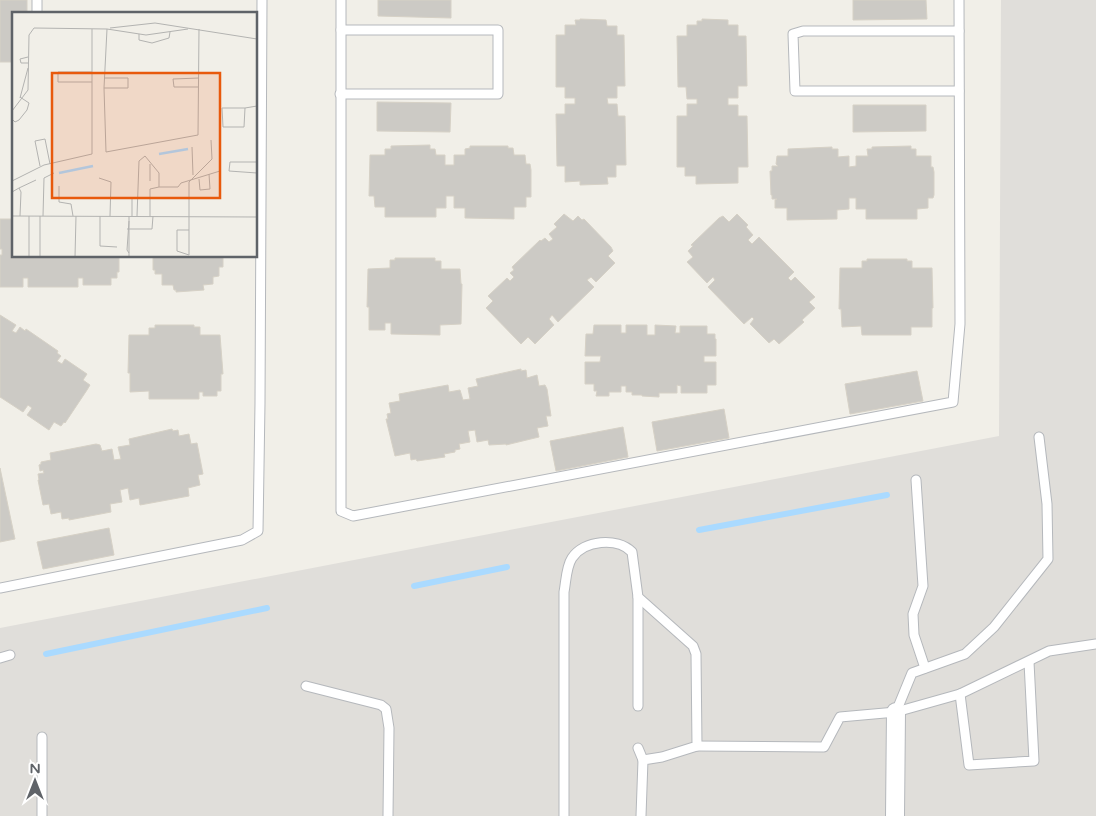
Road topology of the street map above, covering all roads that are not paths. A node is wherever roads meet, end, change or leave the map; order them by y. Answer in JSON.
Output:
{"nodes":[{"id":1,"x":262,"y":0,"type":"edge"},
{"id":2,"x":341,"y":0,"type":"edge"},
{"id":3,"x":959,"y":0,"type":"edge"},
{"id":4,"x":341,"y":30,"type":"junction"},
{"id":5,"x":959,"y":31,"type":"junction"},
{"id":6,"x":259,"y":56,"type":"edge"},
{"id":7,"x":959,"y":91,"type":"junction"},
{"id":8,"x":340,"y":94,"type":"junction"},
{"id":9,"x":1039,"y":437,"type":"dead end"},
{"id":10,"x":916,"y":480,"type":"dead end"},
{"id":11,"x":0,"y":588,"type":"edge"},
{"id":12,"x":638,"y":597,"type":"junction"},
{"id":13,"x":1096,"y":644,"type":"edge"},
{"id":14,"x":10,"y":655,"type":"dead end"},
{"id":15,"x":0,"y":658,"type":"edge"},
{"id":16,"x":1029,"y":662,"type":"junction"},
{"id":17,"x":925,"y":668,"type":"junction"},
{"id":18,"x":306,"y":686,"type":"dead end"},
{"id":19,"x":960,"y":694,"type":"junction"},
{"id":20,"x":638,"y":706,"type":"dead end"},
{"id":21,"x":896,"y":712,"type":"junction"},
{"id":22,"x":42,"y":737,"type":"dead end"},
{"id":23,"x":697,"y":746,"type":"junction"},
{"id":24,"x":638,"y":748,"type":"dead end"},
{"id":25,"x":642,"y":760,"type":"junction"},
{"id":26,"x":42,"y":816,"type":"edge"},
{"id":27,"x":388,"y":816,"type":"edge"},
{"id":28,"x":564,"y":816,"type":"edge"},
{"id":29,"x":641,"y":816,"type":"edge"},
{"id":30,"x":895,"y":816,"type":"edge"}],
"edges":[{"from":1,"to":6,"type":"lane"},
{"from":2,"to":4,"type":"lane"},
{"from":3,"to":5,"type":"lane"},
{"from":4,"to":8,"type":"lane"},
{"from":4,"to":8,"type":"lane"},
{"from":5,"to":7,"type":"lane"},
{"from":5,"to":7,"type":"lane"},
{"from":6,"to":11,"type":"lane"},
{"from":7,"to":8,"type":"lane"},
{"from":9,"to":17,"type":"lane"},
{"from":10,"to":17,"type":"lane"},
{"from":12,"to":20,"type":"lane"},
{"from":12,"to":23,"type":"lane"},
{"from":12,"to":28,"type":"lane"},
{"from":13,"to":16,"type":"lane"},
{"from":14,"to":15,"type":"lane"},
{"from":16,"to":19,"type":"lane"},
{"from":16,"to":19,"type":"lane"},
{"from":17,"to":21,"type":"lane"},
{"from":18,"to":27,"type":"lane"},
{"from":19,"to":21,"type":"lane"},
{"from":21,"to":23,"type":"lane"},
{"from":21,"to":30,"type":"street"},
{"from":22,"to":26,"type":"lane"},
{"from":23,"to":25,"type":"lane"},
{"from":24,"to":25,"type":"lane"},
{"from":25,"to":29,"type":"lane"}]}
